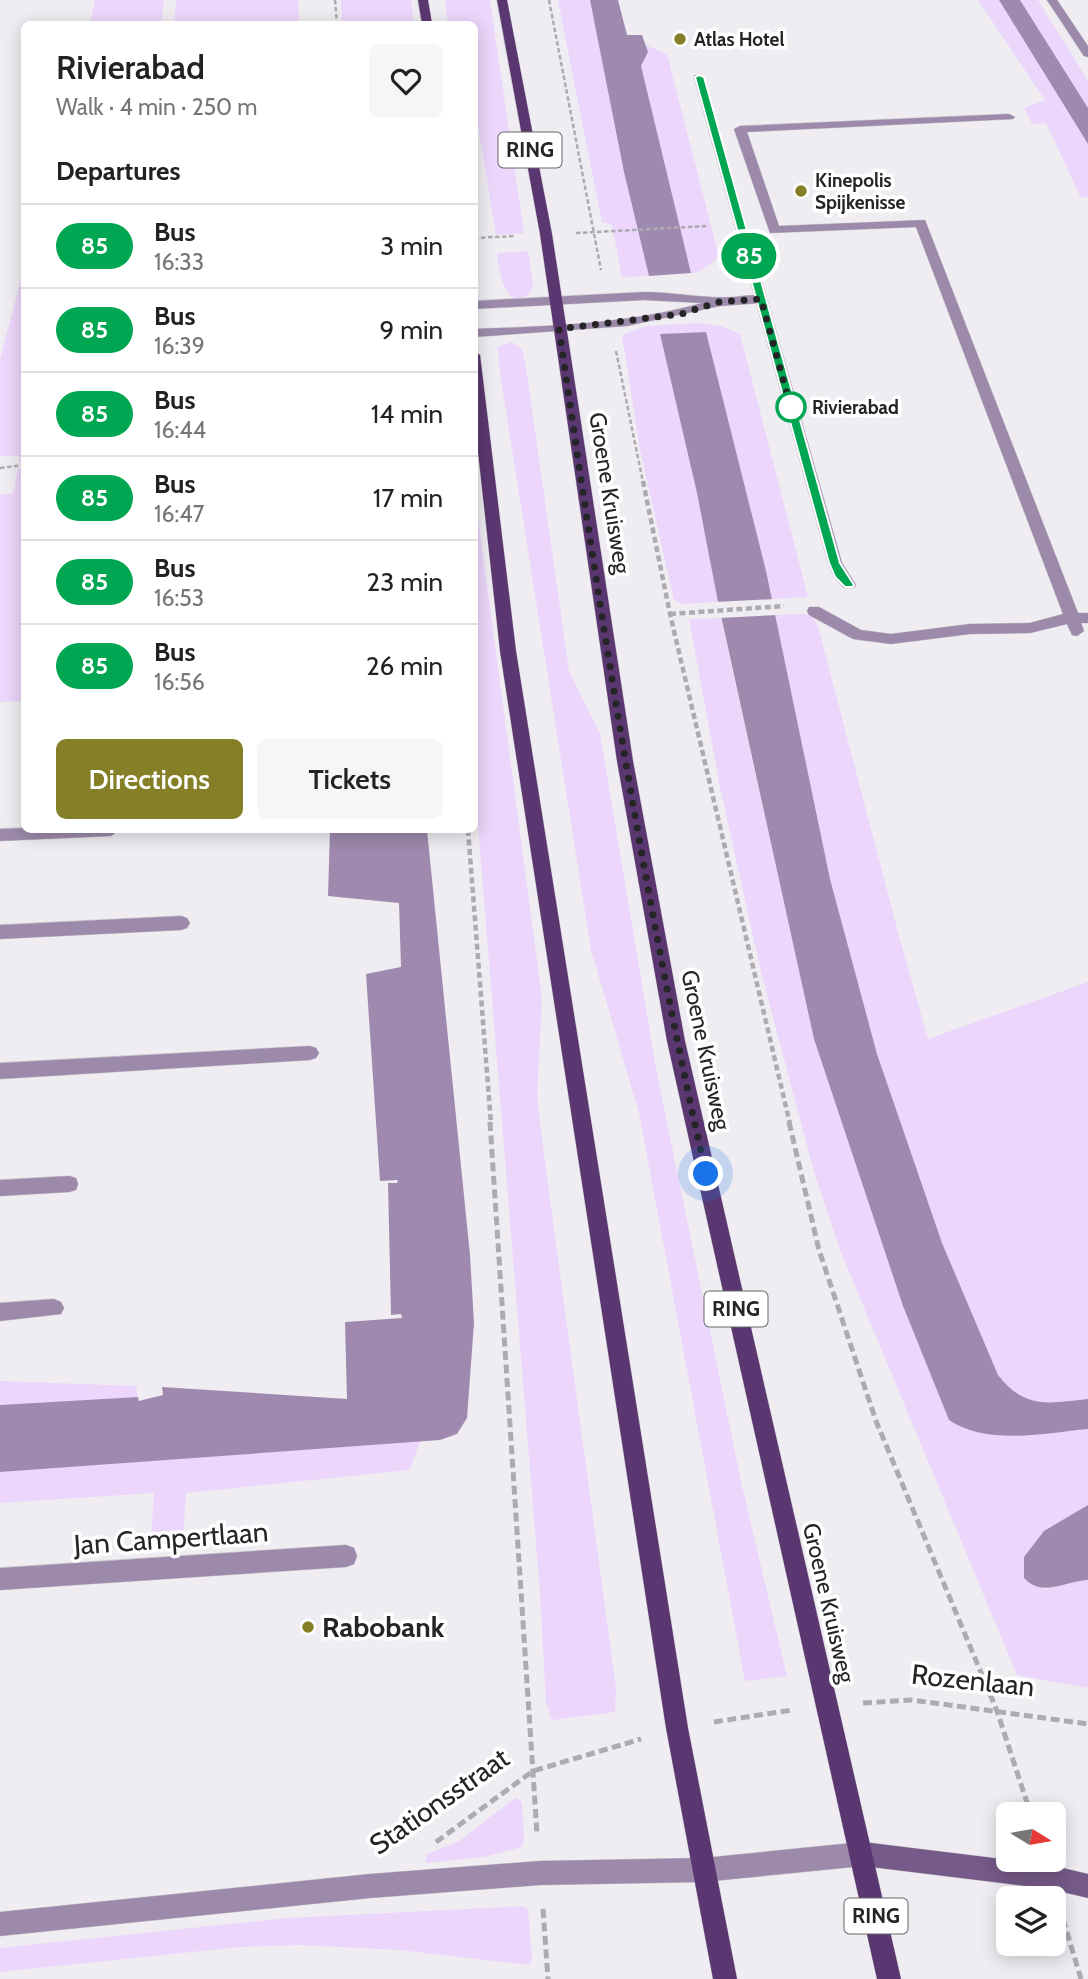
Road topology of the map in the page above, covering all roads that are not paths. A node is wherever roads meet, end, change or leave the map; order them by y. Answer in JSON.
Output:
{"nodes":[{"id":1,"x":423,"y":0,"type":"edge"},
{"id":2,"x":502,"y":0,"type":"edge"},
{"id":3,"x":1052,"y":0,"type":"edge"},
{"id":4,"x":426,"y":21,"type":"edge"},
{"id":5,"x":1088,"y":54,"type":"edge"},
{"id":6,"x":699,"y":77,"type":"dead end"},
{"id":7,"x":1009,"y":117,"type":"dead end"},
{"id":8,"x":761,"y":299,"type":"junction"},
{"id":9,"x":555,"y":300,"type":"junction"},
{"id":10,"x":719,"y":302,"type":"junction"},
{"id":11,"x":478,"y":305,"type":"edge"},
{"id":12,"x":559,"y":329,"type":"junction"},
{"id":13,"x":478,"y":333,"type":"edge"},
{"id":14,"x":478,"y":390,"type":"edge"},
{"id":15,"x":849,"y":585,"type":"dead end"},
{"id":16,"x":814,"y":611,"type":"dead end"},
{"id":17,"x":1088,"y":618,"type":"edge"},
{"id":18,"x":1074,"y":624,"type":"junction"},
{"id":19,"x":44,"y":833,"type":"edge"},
{"id":20,"x":0,"y":835,"type":"edge"},
{"id":21,"x":181,"y":923,"type":"dead end"},
{"id":22,"x":0,"y":932,"type":"edge"},
{"id":23,"x":310,"y":1053,"type":"dead end"},
{"id":24,"x":0,"y":1071,"type":"edge"},
{"id":25,"x":69,"y":1184,"type":"dead end"},
{"id":26,"x":0,"y":1188,"type":"edge"},
{"id":27,"x":54,"y":1308,"type":"dead end"},
{"id":28,"x":0,"y":1311,"type":"edge"},
{"id":29,"x":346,"y":1556,"type":"dead end"},
{"id":30,"x":0,"y":1580,"type":"edge"},
{"id":31,"x":863,"y":1854,"type":"junction"},
{"id":32,"x":703,"y":1871,"type":"junction"},
{"id":33,"x":1088,"y":1886,"type":"edge"},
{"id":34,"x":0,"y":1924,"type":"edge"},
{"id":35,"x":725,"y":1979,"type":"edge"},
{"id":36,"x":889,"y":1979,"type":"edge"}],
"edges":[{"from":1,"to":4,"type":"main road"},
{"from":2,"to":9,"type":"main road","name":"Groene Kruisweg","number":"RING"},
{"from":3,"to":5,"type":"street"},
{"from":6,"to":8,"type":"street"},
{"from":7,"to":18,"type":"street"},
{"from":8,"to":10,"type":"street"},
{"from":8,"to":15,"type":"street"},
{"from":9,"to":10,"type":"street"},
{"from":9,"to":11,"type":"street"},
{"from":9,"to":12,"type":"main road","name":"Groene Kruisweg","number":"RING"},
{"from":10,"to":12,"type":"street"},
{"from":12,"to":13,"type":"street"},
{"from":12,"to":31,"type":"main road","name":"Groene Kruisweg","number":"RING"},
{"from":14,"to":32,"type":"main road"},
{"from":16,"to":18,"type":"street"},
{"from":17,"to":18,"type":"street"},
{"from":19,"to":20,"type":"street"},
{"from":21,"to":22,"type":"street"},
{"from":23,"to":24,"type":"street"},
{"from":25,"to":26,"type":"street"},
{"from":27,"to":28,"type":"street"},
{"from":29,"to":30,"type":"street","name":"Jan Campertlaan"},
{"from":31,"to":32,"type":"street","name":"Stationsstraat"},
{"from":31,"to":33,"type":"street"},
{"from":31,"to":36,"type":"main road","name":"Groene Kruisweg","number":"RING"},
{"from":32,"to":34,"type":"street","name":"Stationsstraat"},
{"from":32,"to":35,"type":"main road"}]}
